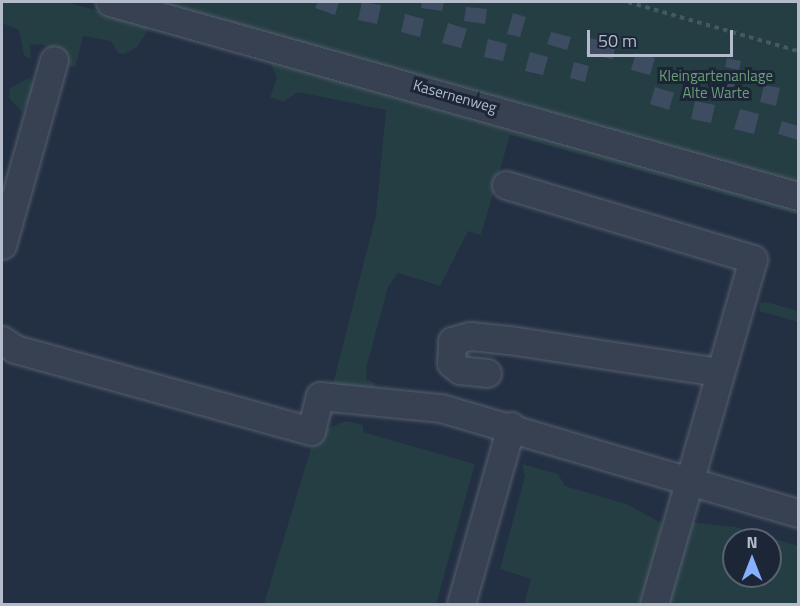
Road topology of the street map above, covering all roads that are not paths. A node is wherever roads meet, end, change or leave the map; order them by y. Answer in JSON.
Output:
{"nodes":[{"id":1,"x":110,"y":2,"type":"edge"},
{"id":2,"x":54,"y":60,"type":"dead end"},
{"id":3,"x":506,"y":185,"type":"dead end"},
{"id":4,"x":798,"y":196,"type":"edge"},
{"id":5,"x":2,"y":245,"type":"edge"},
{"id":6,"x":2,"y":340,"type":"edge"},
{"id":7,"x":719,"y":372,"type":"junction"},
{"id":8,"x":487,"y":373,"type":"dead end"},
{"id":9,"x":511,"y":426,"type":"junction"},
{"id":10,"x":688,"y":478,"type":"junction"},
{"id":11,"x":798,"y":513,"type":"edge"},
{"id":12,"x":461,"y":604,"type":"edge"},
{"id":13,"x":654,"y":604,"type":"edge"}],
"edges":[{"from":1,"to":4,"type":"lane","name":"Kasernenweg"},
{"from":2,"to":5,"type":"lane"},
{"from":3,"to":7,"type":"lane"},
{"from":6,"to":9,"type":"lane"},
{"from":7,"to":8,"type":"lane"},
{"from":7,"to":10,"type":"lane"},
{"from":9,"to":10,"type":"lane"},
{"from":9,"to":12,"type":"lane"},
{"from":10,"to":11,"type":"lane"},
{"from":10,"to":13,"type":"lane"}]}
